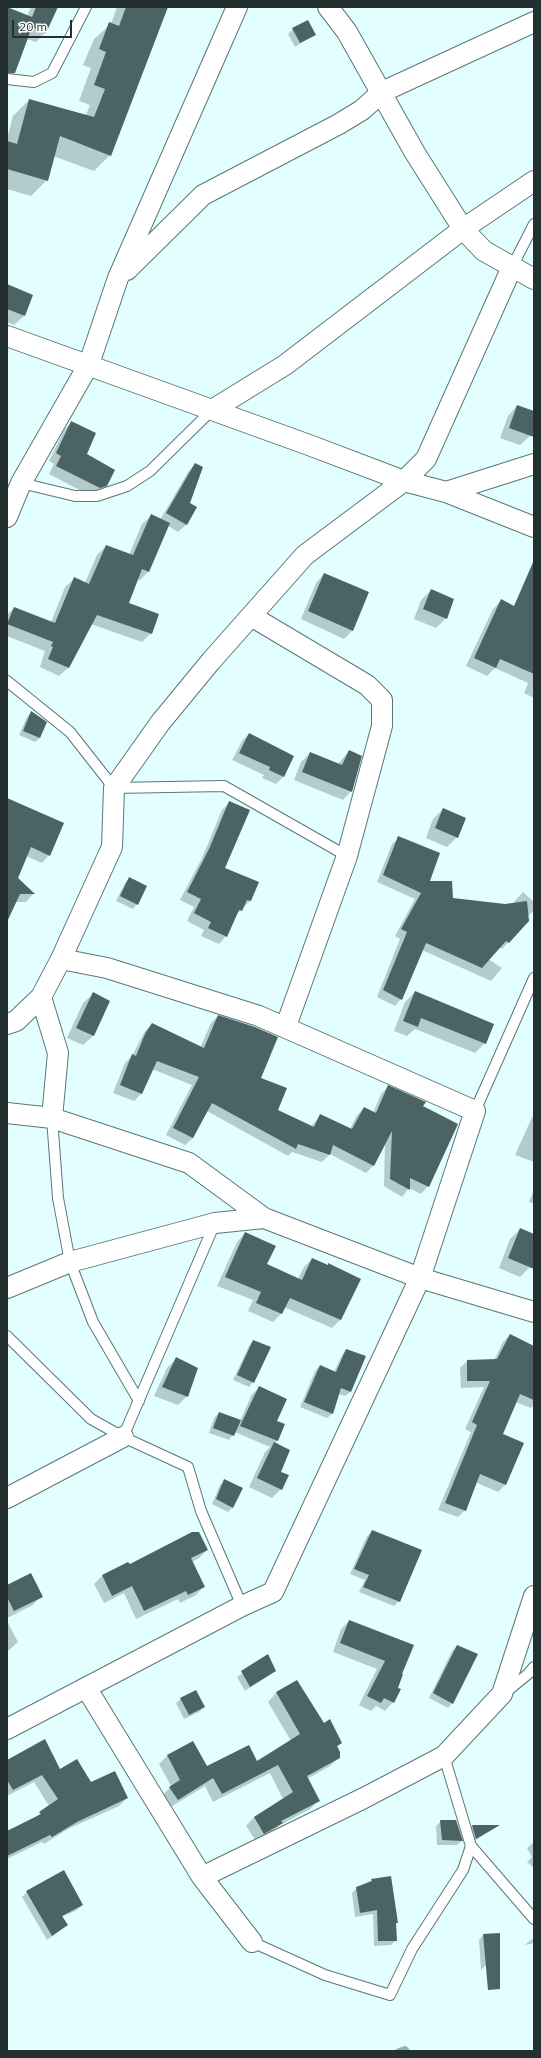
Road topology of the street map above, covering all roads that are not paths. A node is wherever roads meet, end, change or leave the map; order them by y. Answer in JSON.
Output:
{"nodes":[{"id":1,"x":86,"y":7,"type":"edge"},
{"id":2,"x":237,"y":7,"type":"edge"},
{"id":3,"x":328,"y":7,"type":"edge"},
{"id":4,"x":534,"y":22,"type":"edge"},
{"id":5,"x":7,"y":79,"type":"edge"},
{"id":6,"x":382,"y":92,"type":"junction"},
{"id":7,"x":534,"y":181,"type":"edge"},
{"id":8,"x":534,"y":224,"type":"edge"},
{"id":9,"x":463,"y":228,"type":"junction"},
{"id":10,"x":512,"y":267,"type":"junction"},
{"id":11,"x":118,"y":278,"type":"junction"},
{"id":12,"x":534,"y":279,"type":"edge"},
{"id":13,"x":7,"y":336,"type":"edge"},
{"id":14,"x":89,"y":364,"type":"junction"},
{"id":15,"x":212,"y":410,"type":"junction"},
{"id":16,"x":534,"y":464,"type":"edge"},
{"id":17,"x":404,"y":481,"type":"junction"},
{"id":18,"x":21,"y":483,"type":"junction"},
{"id":19,"x":446,"y":492,"type":"junction"},
{"id":20,"x":7,"y":517,"type":"edge"},
{"id":21,"x":534,"y":527,"type":"edge"},
{"id":22,"x":251,"y":616,"type":"junction"},
{"id":23,"x":7,"y":681,"type":"edge"},
{"id":24,"x":114,"y":788,"type":"junction"},
{"id":25,"x":347,"y":856,"type":"junction"},
{"id":26,"x":61,"y":959,"type":"junction"},
{"id":27,"x":534,"y":978,"type":"edge"},
{"id":28,"x":41,"y":997,"type":"junction"},
{"id":29,"x":7,"y":1024,"type":"edge"},
{"id":30,"x":286,"y":1026,"type":"junction"},
{"id":31,"x":475,"y":1111,"type":"junction"},
{"id":32,"x":7,"y":1113,"type":"edge"},
{"id":33,"x":52,"y":1118,"type":"junction"},
{"id":34,"x":264,"y":1218,"type":"junction"},
{"id":35,"x":215,"y":1223,"type":"junction"},
{"id":36,"x":70,"y":1262,"type":"junction"},
{"id":37,"x":420,"y":1278,"type":"junction"},
{"id":38,"x":7,"y":1288,"type":"edge"},
{"id":39,"x":534,"y":1312,"type":"edge"},
{"id":40,"x":7,"y":1336,"type":"edge"},
{"id":41,"x":139,"y":1401,"type":"junction"},
{"id":42,"x":122,"y":1437,"type":"junction"},
{"id":43,"x":7,"y":1498,"type":"edge"},
{"id":44,"x":534,"y":1596,"type":"edge"},
{"id":45,"x":242,"y":1606,"type":"junction"},
{"id":46,"x":534,"y":1667,"type":"edge"},
{"id":47,"x":87,"y":1689,"type":"junction"},
{"id":48,"x":502,"y":1694,"type":"junction"},
{"id":49,"x":7,"y":1730,"type":"edge"},
{"id":50,"x":444,"y":1756,"type":"junction"},
{"id":51,"x":471,"y":1846,"type":"junction"},
{"id":52,"x":202,"y":1877,"type":"junction"},
{"id":53,"x":534,"y":1919,"type":"edge"},
{"id":54,"x":252,"y":1942,"type":"joint"}],
"edges":[{"from":1,"to":5,"type":"lane"},
{"from":2,"to":11,"type":"street"},
{"from":3,"to":6,"type":"street"},
{"from":4,"to":6,"type":"street"},
{"from":6,"to":9,"type":"street"},
{"from":6,"to":11,"type":"street"},
{"from":7,"to":9,"type":"street"},
{"from":8,"to":10,"type":"lane"},
{"from":9,"to":10,"type":"street"},
{"from":9,"to":15,"type":"street"},
{"from":10,"to":12,"type":"street"},
{"from":10,"to":17,"type":"street"},
{"from":11,"to":14,"type":"street"},
{"from":13,"to":14,"type":"street"},
{"from":14,"to":15,"type":"street"},
{"from":14,"to":18,"type":"street"},
{"from":15,"to":17,"type":"street"},
{"from":15,"to":18,"type":"lane"},
{"from":16,"to":19,"type":"street"},
{"from":17,"to":19,"type":"street"},
{"from":17,"to":22,"type":"street"},
{"from":18,"to":20,"type":"street"},
{"from":19,"to":21,"type":"street"},
{"from":22,"to":24,"type":"street"},
{"from":22,"to":25,"type":"street"},
{"from":23,"to":24,"type":"lane"},
{"from":24,"to":25,"type":"lane"},
{"from":24,"to":26,"type":"street"},
{"from":25,"to":30,"type":"street"},
{"from":26,"to":28,"type":"street"},
{"from":26,"to":30,"type":"street"},
{"from":27,"to":31,"type":"lane"},
{"from":28,"to":29,"type":"street"},
{"from":28,"to":33,"type":"street"},
{"from":30,"to":31,"type":"street"},
{"from":31,"to":37,"type":"street"},
{"from":32,"to":33,"type":"street"},
{"from":33,"to":34,"type":"street"},
{"from":33,"to":36,"type":"lane"},
{"from":34,"to":35,"type":"street"},
{"from":34,"to":37,"type":"street"},
{"from":35,"to":36,"type":"street"},
{"from":35,"to":41,"type":"lane"},
{"from":36,"to":38,"type":"street"},
{"from":36,"to":41,"type":"lane"},
{"from":37,"to":39,"type":"street"},
{"from":37,"to":45,"type":"street"},
{"from":40,"to":42,"type":"lane"},
{"from":41,"to":42,"type":"lane"},
{"from":42,"to":43,"type":"street"},
{"from":42,"to":45,"type":"lane"},
{"from":44,"to":48,"type":"street"},
{"from":45,"to":47,"type":"street"},
{"from":46,"to":48,"type":"lane"},
{"from":47,"to":49,"type":"street"},
{"from":47,"to":52,"type":"street"},
{"from":48,"to":50,"type":"street"},
{"from":50,"to":51,"type":"lane"},
{"from":50,"to":52,"type":"street"},
{"from":51,"to":53,"type":"lane"},
{"from":51,"to":54,"type":"lane"},
{"from":52,"to":54,"type":"street"}]}
